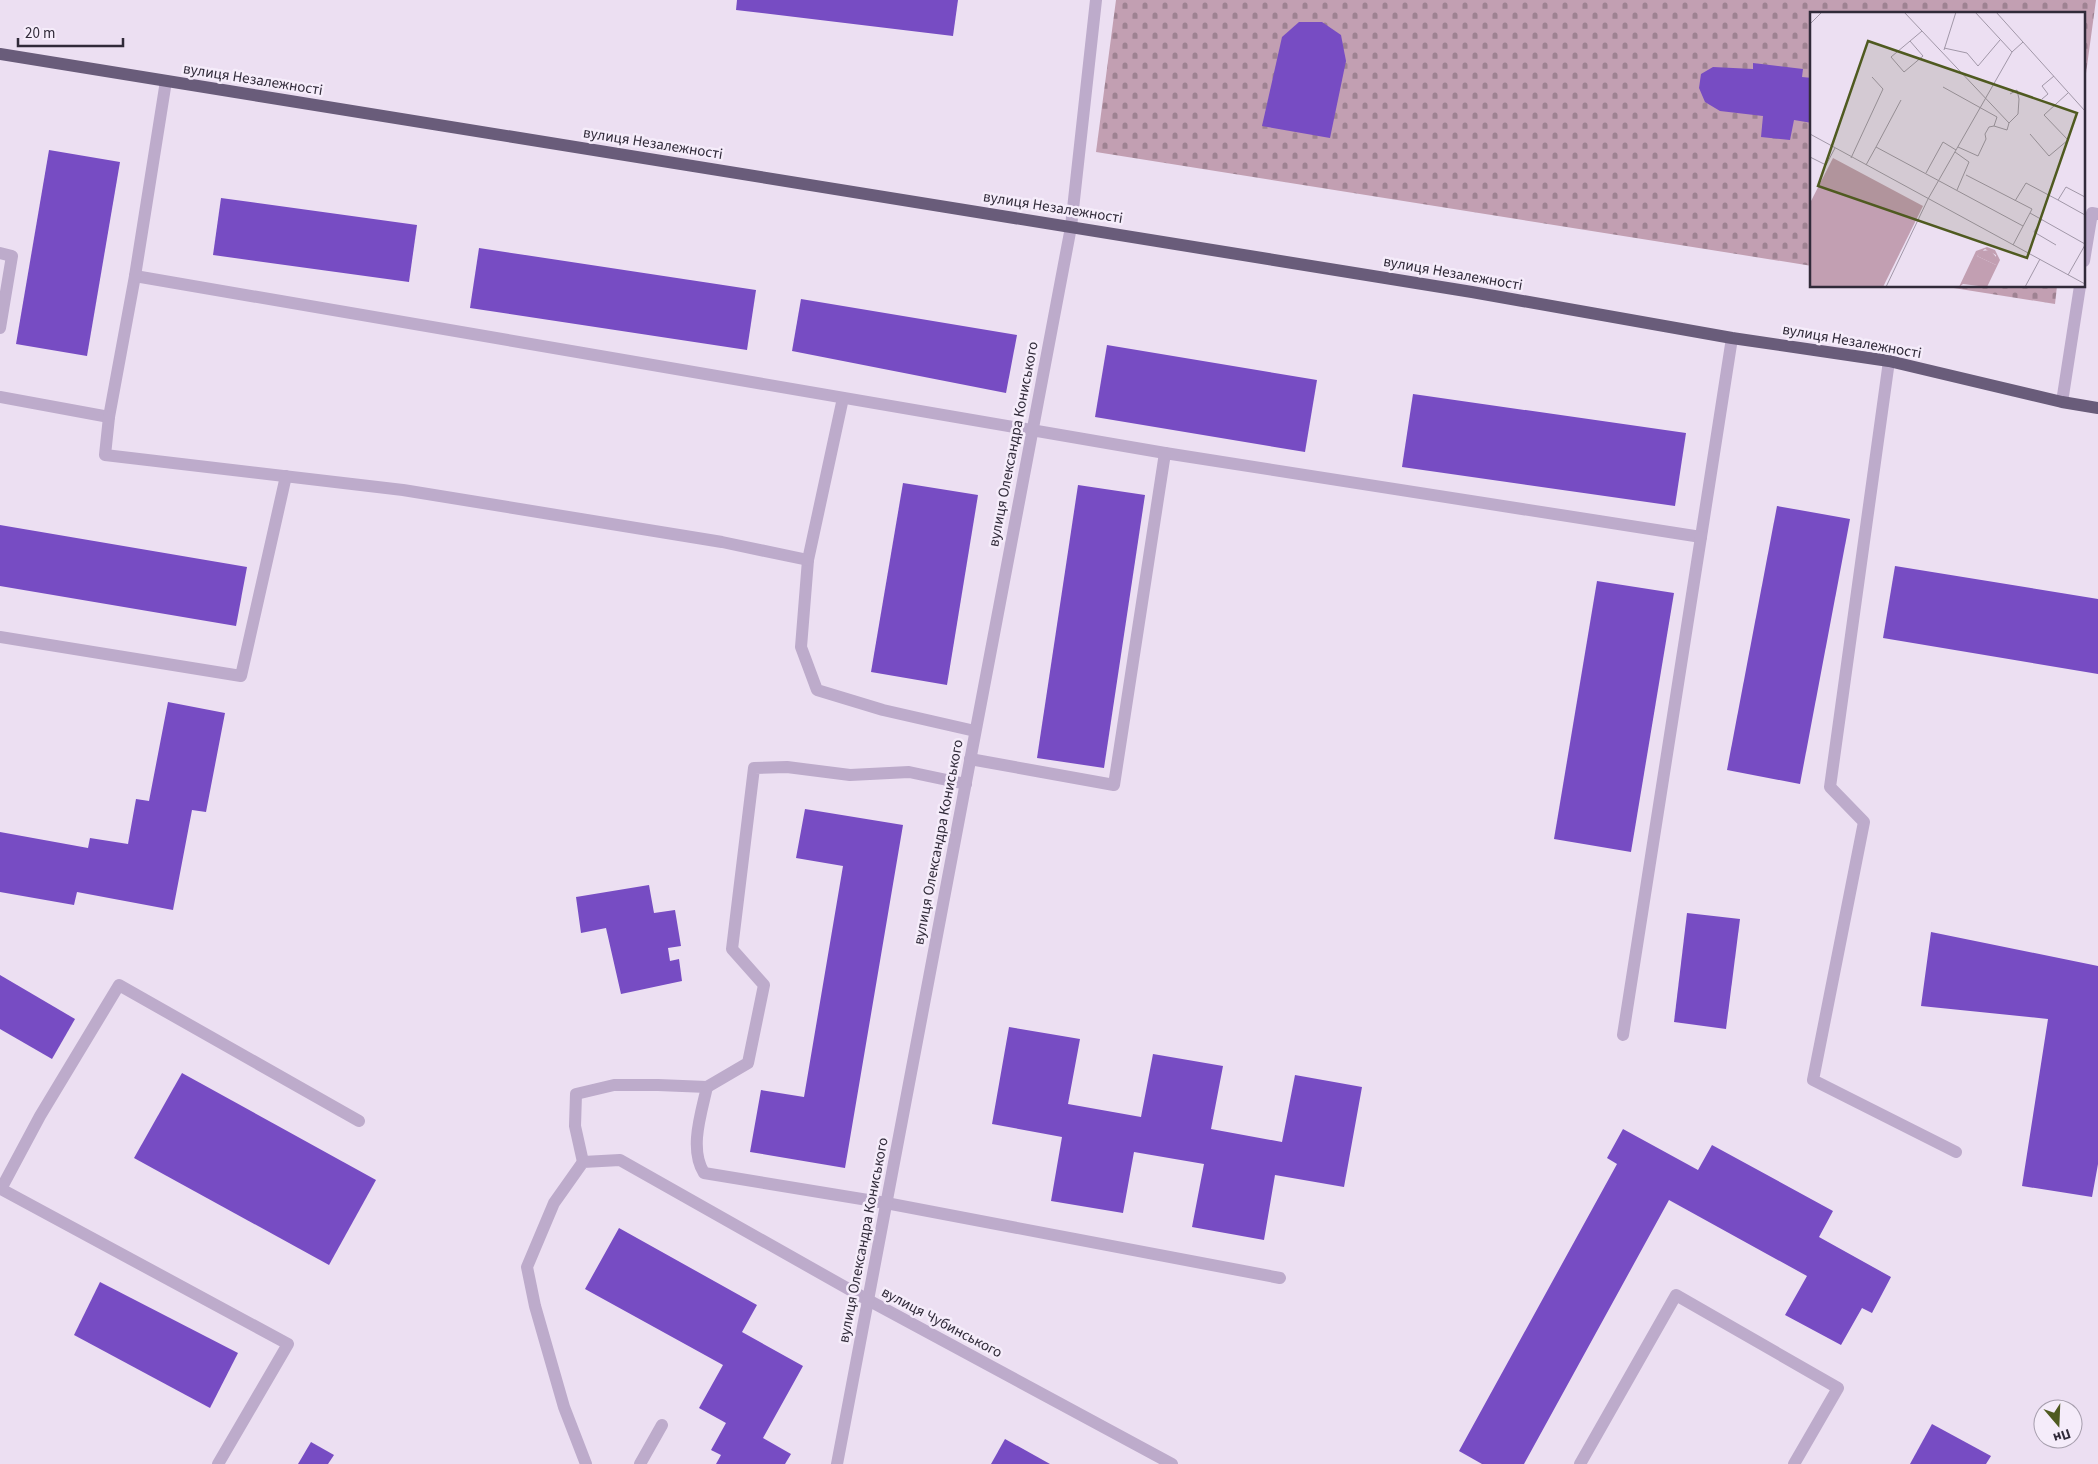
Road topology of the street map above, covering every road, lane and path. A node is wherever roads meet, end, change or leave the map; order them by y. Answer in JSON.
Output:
{"nodes":[{"id":1,"x":1096,"y":0,"type":"edge"},
{"id":2,"x":0,"y":54,"type":"edge"},
{"id":3,"x":166,"y":81,"type":"junction"},
{"id":4,"x":2098,"y":214,"type":"edge"},
{"id":5,"x":1071,"y":227,"type":"junction"},
{"id":6,"x":2086,"y":249,"type":"edge"},
{"id":7,"x":0,"y":253,"type":"edge"},
{"id":8,"x":135,"y":276,"type":"junction"},
{"id":9,"x":2080,"y":288,"type":"edge"},
{"id":10,"x":0,"y":328,"type":"edge"},
{"id":11,"x":1732,"y":338,"type":"junction"},
{"id":12,"x":1889,"y":361,"type":"junction"},
{"id":13,"x":0,"y":397,"type":"edge"},
{"id":14,"x":843,"y":398,"type":"junction"},
{"id":15,"x":2062,"y":402,"type":"junction"},
{"id":16,"x":2098,"y":408,"type":"edge"},
{"id":17,"x":109,"y":417,"type":"junction"},
{"id":18,"x":1032,"y":431,"type":"junction"},
{"id":19,"x":1164,"y":453,"type":"junction"},
{"id":20,"x":286,"y":476,"type":"junction"},
{"id":21,"x":1702,"y":537,"type":"junction"},
{"id":22,"x":808,"y":560,"type":"junction"},
{"id":23,"x":0,"y":637,"type":"edge"},
{"id":24,"x":975,"y":731,"type":"junction"},
{"id":25,"x":970,"y":759,"type":"junction"},
{"id":26,"x":966,"y":784,"type":"junction"},
{"id":27,"x":1623,"y":1035,"type":"dead end"},
{"id":28,"x":706,"y":1088,"type":"junction"},
{"id":29,"x":359,"y":1121,"type":"dead end"},
{"id":30,"x":1956,"y":1152,"type":"dead end"},
{"id":31,"x":583,"y":1162,"type":"junction"},
{"id":32,"x":886,"y":1203,"type":"junction"},
{"id":33,"x":1280,"y":1278,"type":"dead end"},
{"id":34,"x":868,"y":1300,"type":"junction"},
{"id":35,"x":662,"y":1425,"type":"dead end"},
{"id":36,"x":218,"y":1464,"type":"edge"},
{"id":37,"x":586,"y":1464,"type":"edge"},
{"id":38,"x":640,"y":1464,"type":"edge"},
{"id":39,"x":837,"y":1464,"type":"edge"},
{"id":40,"x":1172,"y":1464,"type":"edge"},
{"id":41,"x":1580,"y":1464,"type":"edge"},
{"id":42,"x":1794,"y":1464,"type":"edge"}],
"edges":[{"from":1,"to":5,"type":"street","name":"вулиця Олександра Кониського"},
{"from":2,"to":3,"type":"main road","name":"вулиця Незалежності"},
{"from":3,"to":5,"type":"main road","name":"вулиця Незалежності"},
{"from":3,"to":8,"type":"street"},
{"from":4,"to":6,"type":"street"},
{"from":5,"to":11,"type":"main road","name":"вулиця Незалежності"},
{"from":5,"to":18,"type":"street","name":"вулиця Олександра Кониського"},
{"from":7,"to":10,"type":"street"},
{"from":8,"to":14,"type":"street"},
{"from":8,"to":17,"type":"street"},
{"from":9,"to":15,"type":"street"},
{"from":11,"to":12,"type":"main road","name":"вулиця Незалежності"},
{"from":11,"to":21,"type":"street"},
{"from":12,"to":15,"type":"main road","name":"вулиця Незалежності"},
{"from":12,"to":30,"type":"street"},
{"from":13,"to":17,"type":"street"},
{"from":14,"to":18,"type":"street"},
{"from":14,"to":22,"type":"street"},
{"from":15,"to":16,"type":"main road","name":"вулиця Незалежності"},
{"from":17,"to":20,"type":"street"},
{"from":18,"to":19,"type":"street"},
{"from":18,"to":24,"type":"street","name":"вулиця Олександра Кониського"},
{"from":19,"to":21,"type":"street"},
{"from":19,"to":25,"type":"street"},
{"from":20,"to":22,"type":"street"},
{"from":20,"to":23,"type":"street"},
{"from":21,"to":27,"type":"street"},
{"from":22,"to":24,"type":"street"},
{"from":24,"to":25,"type":"street","name":"вулиця Олександра Кониського"},
{"from":25,"to":26,"type":"street","name":"вулиця Олександра Кониського"},
{"from":26,"to":28,"type":"street"},
{"from":26,"to":32,"type":"street","name":"вулиця Олександра Кониського"},
{"from":28,"to":31,"type":"street"},
{"from":28,"to":32,"type":"street"},
{"from":29,"to":36,"type":"street"},
{"from":31,"to":34,"type":"street","name":"вулиця Чубинського"},
{"from":31,"to":37,"type":"street"},
{"from":32,"to":33,"type":"street"},
{"from":32,"to":34,"type":"street","name":"вулиця Олександра Кониського"},
{"from":34,"to":39,"type":"street","name":"вулиця Олександра Кониського"},
{"from":34,"to":40,"type":"street","name":"вулиця Чубинського"},
{"from":35,"to":38,"type":"street"},
{"from":41,"to":42,"type":"street"}]}
